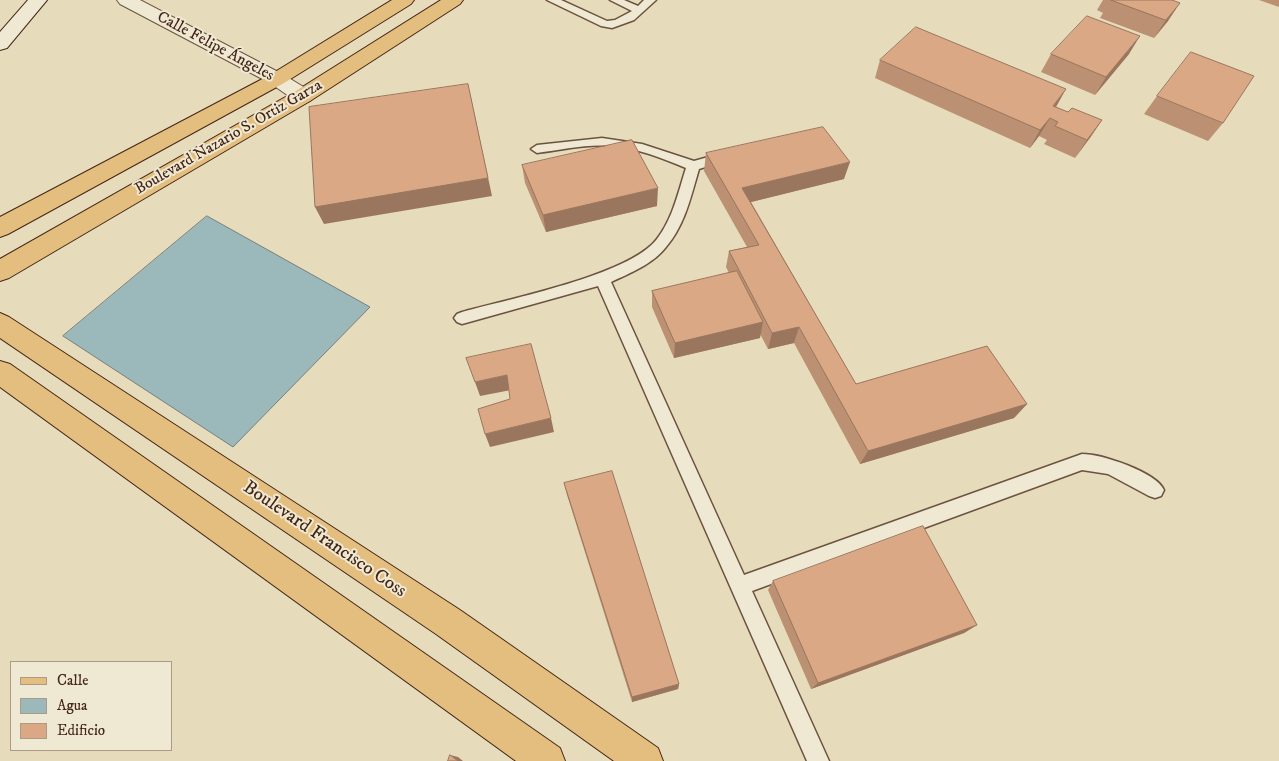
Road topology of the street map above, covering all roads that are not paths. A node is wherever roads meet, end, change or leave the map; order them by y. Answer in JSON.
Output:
{"nodes":[{"id":1,"x":38,"y":0,"type":"edge"},
{"id":2,"x":126,"y":0,"type":"edge"},
{"id":3,"x":405,"y":0,"type":"edge"},
{"id":4,"x":454,"y":0,"type":"edge"},
{"id":5,"x":552,"y":0,"type":"edge"},
{"id":6,"x":615,"y":0,"type":"edge"},
{"id":7,"x":651,"y":0,"type":"edge"},
{"id":8,"x":639,"y":10,"type":"junction"},
{"id":9,"x":0,"y":44,"type":"edge"},
{"id":10,"x":277,"y":80,"type":"junction"},
{"id":11,"x":303,"y":96,"type":"junction"},
{"id":12,"x":537,"y":149,"type":"dead end"},
{"id":13,"x":739,"y":152,"type":"edge"},
{"id":14,"x":693,"y":166,"type":"junction"},
{"id":15,"x":0,"y":228,"type":"edge"},
{"id":16,"x":0,"y":270,"type":"edge"},
{"id":17,"x":602,"y":279,"type":"junction"},
{"id":18,"x":462,"y":318,"type":"dead end"},
{"id":19,"x":0,"y":324,"type":"edge"},
{"id":20,"x":0,"y":372,"type":"edge"},
{"id":21,"x":1155,"y":490,"type":"dead end"},
{"id":22,"x":738,"y":586,"type":"junction"},
{"id":23,"x":547,"y":761,"type":"edge"},
{"id":24,"x":645,"y":761,"type":"edge"},
{"id":25,"x":818,"y":761,"type":"edge"}],
"edges":[{"from":1,"to":9,"type":"street"},
{"from":2,"to":10,"type":"street","name":"Calle Felipe Ángeles"},
{"from":3,"to":10,"type":"main road","name":"Boulevard Nazario S. Ortiz Garza"},
{"from":4,"to":11,"type":"main road","name":"Boulevard Nazario S. Ortiz Garza"},
{"from":5,"to":8,"type":"lane"},
{"from":6,"to":8,"type":"lane"},
{"from":7,"to":8,"type":"lane"},
{"from":10,"to":11,"type":"street","name":"Calle Felipe Ángeles"},
{"from":10,"to":15,"type":"main road","name":"Boulevard Nazario S. Ortiz Garza"},
{"from":11,"to":16,"type":"main road","name":"Boulevard Nazario S. Ortiz Garza"},
{"from":12,"to":14,"type":"lane"},
{"from":13,"to":14,"type":"lane"},
{"from":14,"to":17,"type":"lane"},
{"from":17,"to":18,"type":"lane"},
{"from":17,"to":22,"type":"lane"},
{"from":19,"to":24,"type":"main road","name":"Boulevard Francisco Coss"},
{"from":20,"to":23,"type":"main road"},
{"from":21,"to":22,"type":"lane"},
{"from":22,"to":25,"type":"lane"}]}
